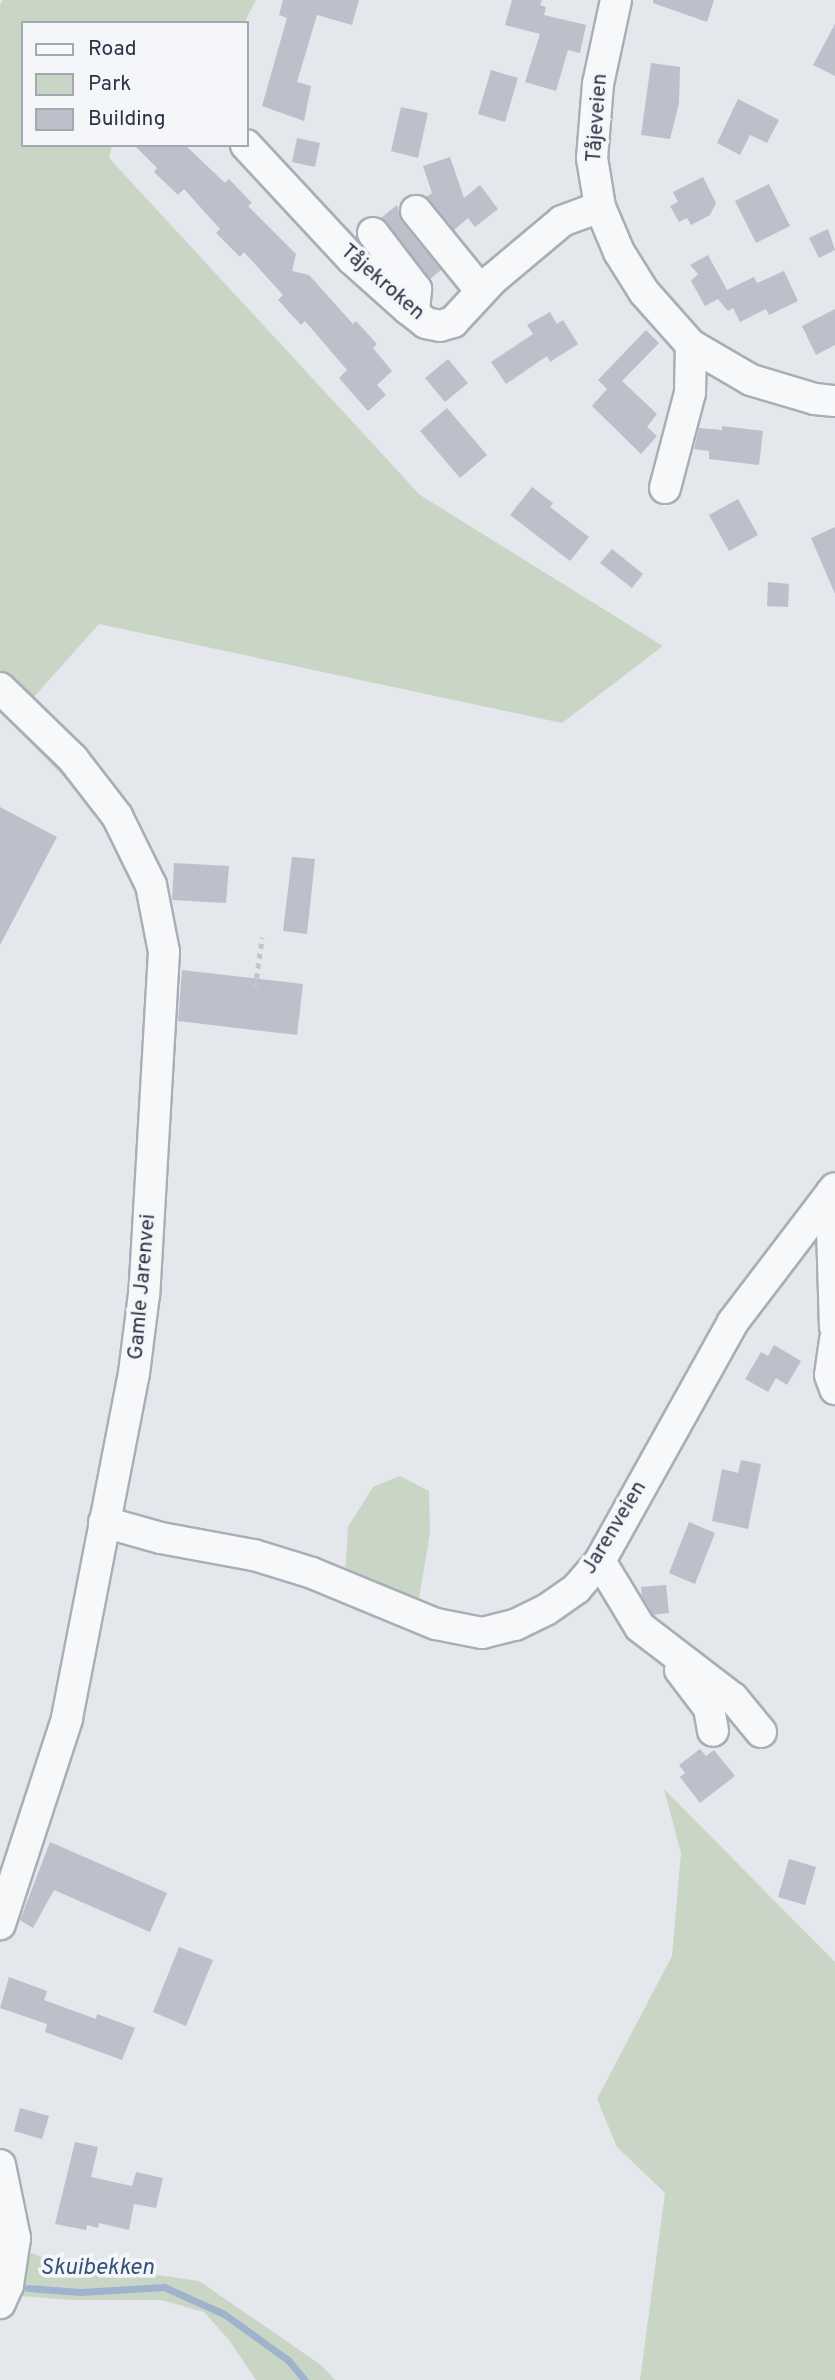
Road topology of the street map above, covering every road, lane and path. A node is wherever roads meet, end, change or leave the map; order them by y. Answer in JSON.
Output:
{"nodes":[{"id":1,"x":616,"y":0,"type":"edge"},
{"id":2,"x":248,"y":147,"type":"edge"},
{"id":3,"x":600,"y":207,"type":"junction"},
{"id":4,"x":416,"y":211,"type":"dead end"},
{"id":5,"x":373,"y":233,"type":"dead end"},
{"id":6,"x":481,"y":291,"type":"junction"},
{"id":7,"x":414,"y":313,"type":"junction"},
{"id":8,"x":691,"y":345,"type":"junction"},
{"id":9,"x":835,"y":401,"type":"edge"},
{"id":10,"x":665,"y":488,"type":"dead end"},
{"id":11,"x":0,"y":688,"type":"edge"},
{"id":12,"x":261,"y":937,"type":"dead end"},
{"id":13,"x":255,"y":988,"type":"dead end"},
{"id":14,"x":833,"y":1191,"type":"edge"},
{"id":15,"x":835,"y":1327,"type":"edge"},
{"id":16,"x":835,"y":1340,"type":"edge"},
{"id":17,"x":835,"y":1390,"type":"edge"},
{"id":18,"x":104,"y":1522,"type":"junction"},
{"id":19,"x":600,"y":1561,"type":"junction"},
{"id":20,"x":659,"y":1641,"type":"junction"},
{"id":21,"x":713,"y":1731,"type":"dead end"},
{"id":22,"x":761,"y":1732,"type":"dead end"},
{"id":23,"x":0,"y":1924,"type":"edge"},
{"id":24,"x":0,"y":2165,"type":"edge"},
{"id":25,"x":0,"y":2302,"type":"edge"}],
"edges":[{"from":1,"to":3,"type":"street","name":"Tåjeveien"},
{"from":2,"to":7,"type":"street","name":"Tåjekroken"},
{"from":3,"to":6,"type":"street","name":"Tåjekroken"},
{"from":3,"to":8,"type":"street","name":"Tåjeveien"},
{"from":4,"to":6,"type":"street"},
{"from":5,"to":7,"type":"street"},
{"from":6,"to":7,"type":"street","name":"Tåjekroken"},
{"from":8,"to":9,"type":"street","name":"Tåjeveien"},
{"from":8,"to":10,"type":"street"},
{"from":11,"to":18,"type":"street","name":"Gamle Jarenvei"},
{"from":12,"to":13,"type":"path"},
{"from":14,"to":15,"type":"street"},
{"from":14,"to":19,"type":"street","name":"Jarenveien"},
{"from":16,"to":17,"type":"street"},
{"from":18,"to":19,"type":"street","name":"Jarenveien"},
{"from":18,"to":23,"type":"street","name":"Gamle Jarenvei"},
{"from":19,"to":20,"type":"street"},
{"from":20,"to":21,"type":"street"},
{"from":20,"to":22,"type":"street"},
{"from":24,"to":25,"type":"street"}]}
